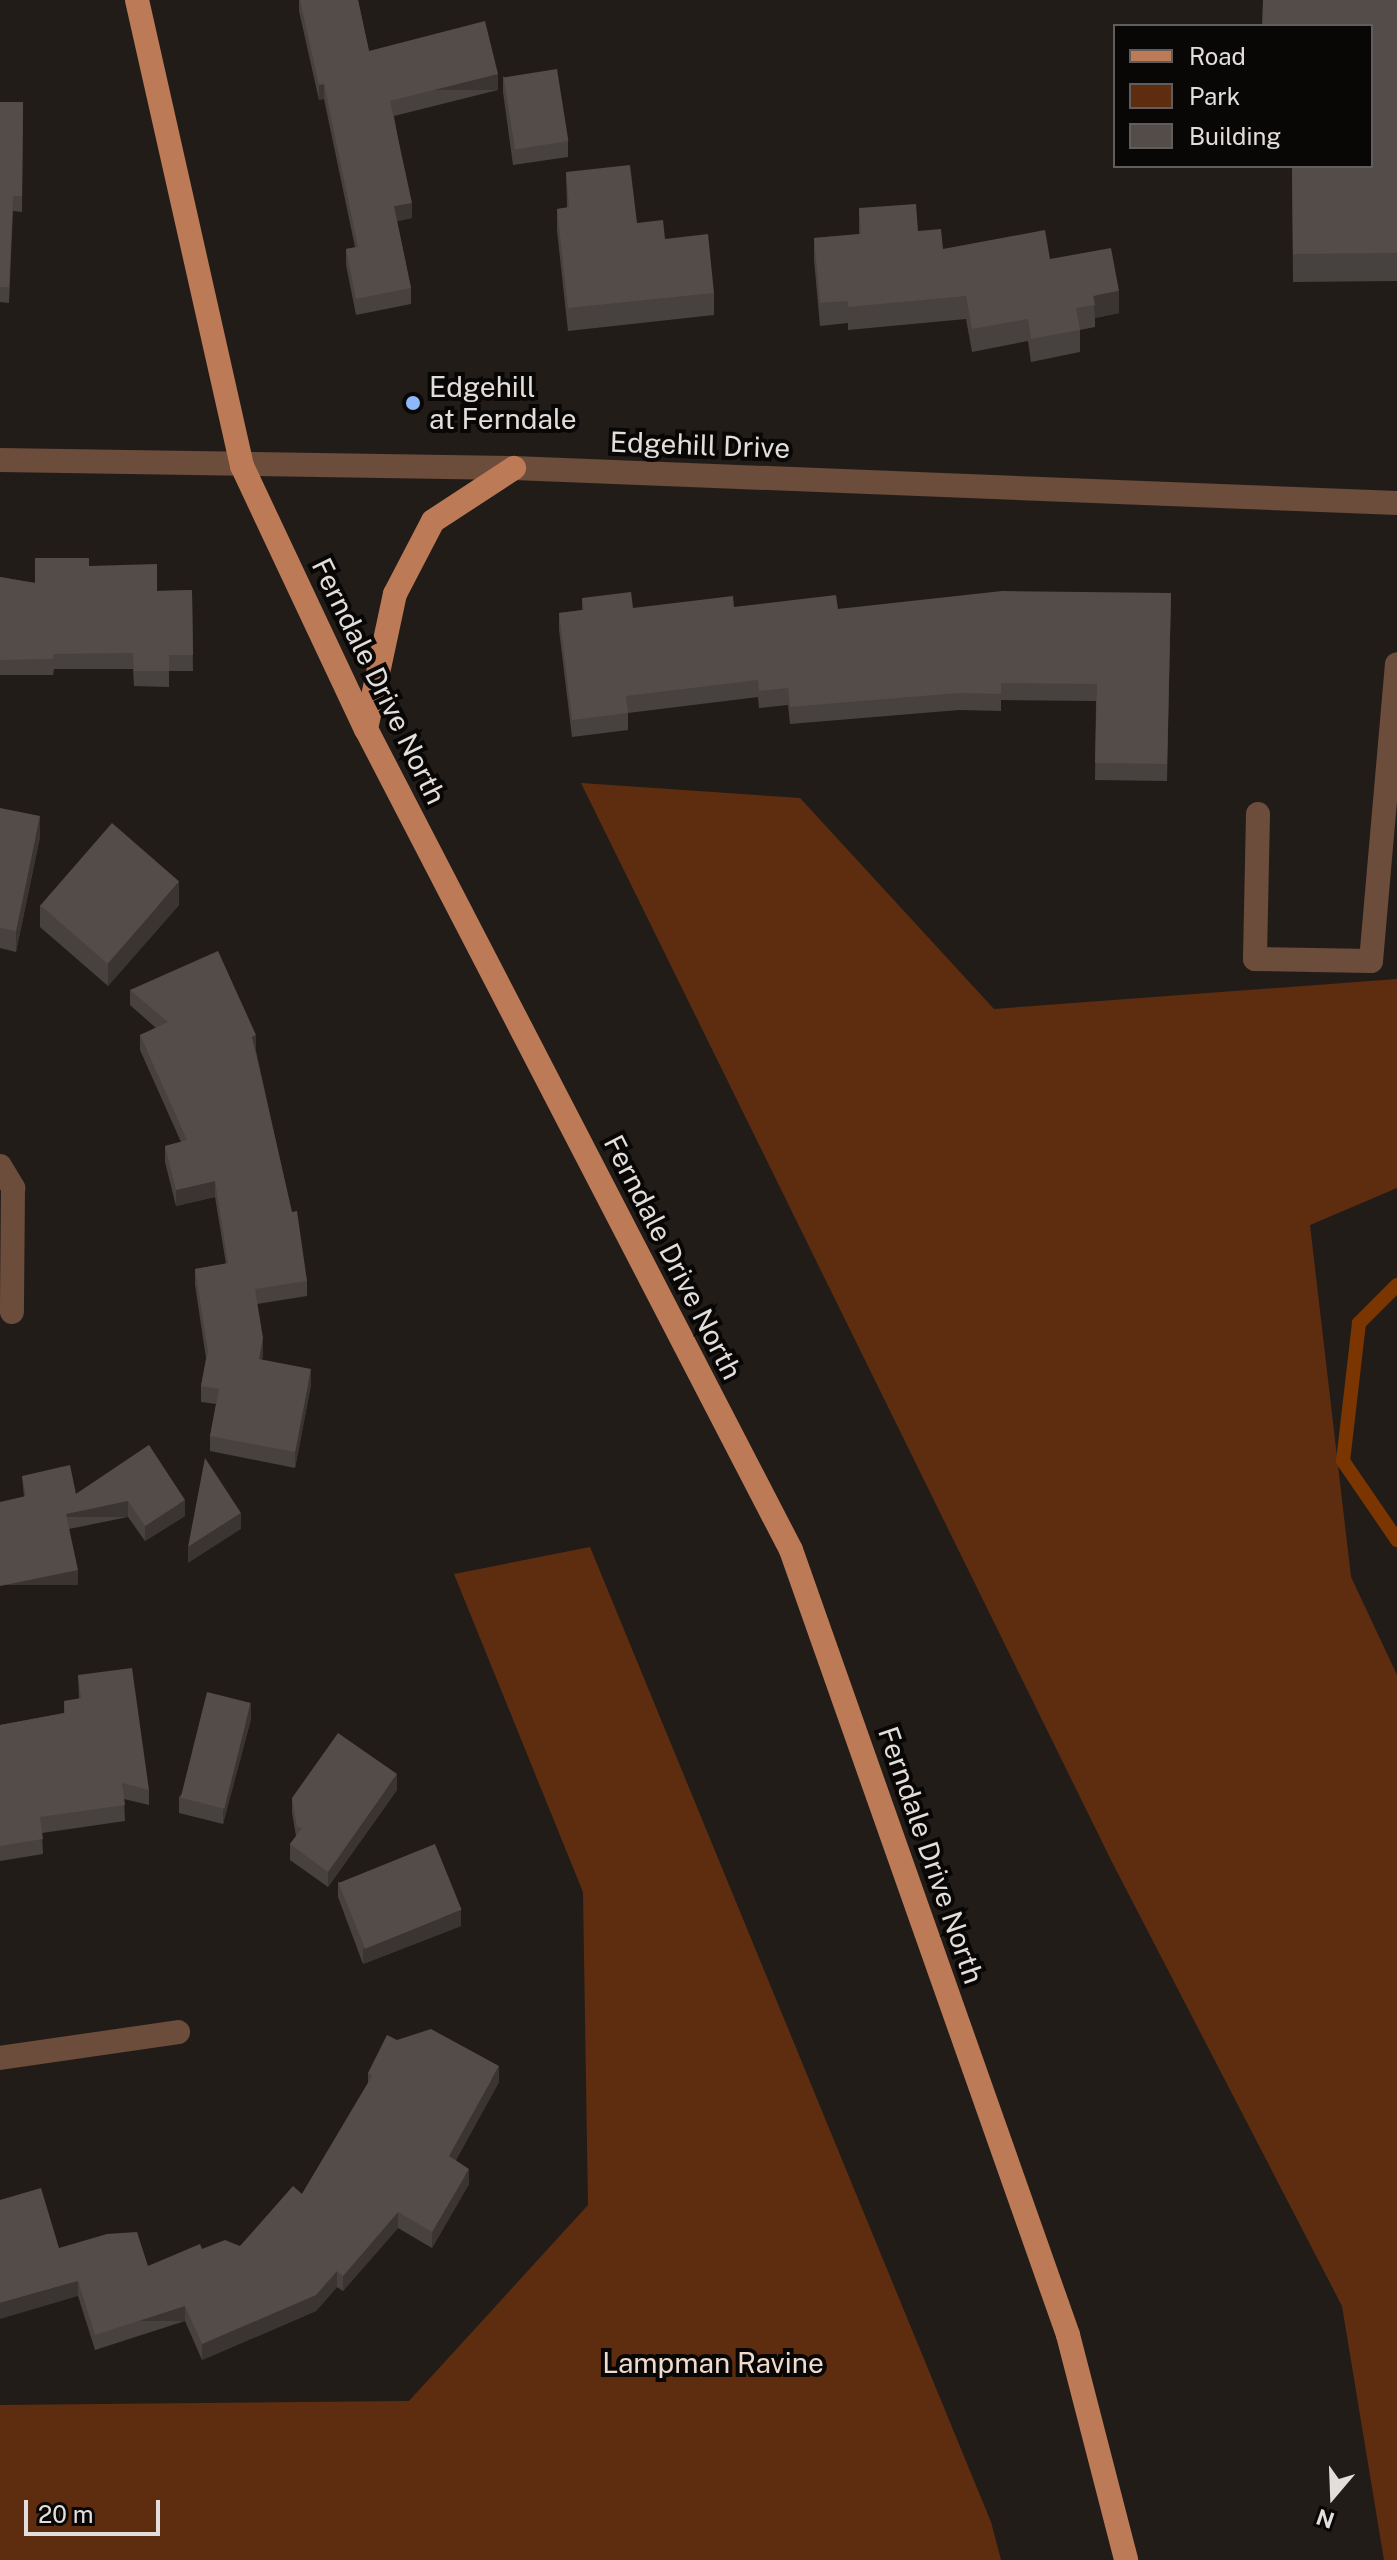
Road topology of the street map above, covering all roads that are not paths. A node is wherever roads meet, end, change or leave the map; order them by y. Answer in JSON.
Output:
{"nodes":[{"id":1,"x":137,"y":0,"type":"edge"},
{"id":2,"x":0,"y":460,"type":"edge"},
{"id":3,"x":242,"y":466,"type":"junction"},
{"id":4,"x":514,"y":468,"type":"junction"},
{"id":5,"x":1397,"y":503,"type":"edge"},
{"id":6,"x":1397,"y":664,"type":"edge"},
{"id":7,"x":366,"y":729,"type":"junction"},
{"id":8,"x":1258,"y":814,"type":"dead end"},
{"id":9,"x":0,"y":1166,"type":"edge"},
{"id":10,"x":12,"y":1312,"type":"dead end"},
{"id":11,"x":178,"y":2032,"type":"dead end"},
{"id":12,"x":0,"y":2058,"type":"edge"},
{"id":13,"x":1126,"y":2560,"type":"edge"}],
"edges":[{"from":1,"to":3,"type":"main road","name":"Ferndale Drive North"},
{"from":2,"to":3,"type":"street","name":"Edgehill Drive"},
{"from":3,"to":4,"type":"street","name":"Edgehill Drive"},
{"from":3,"to":7,"type":"main road","name":"Ferndale Drive North"},
{"from":4,"to":5,"type":"street","name":"Edgehill Drive"},
{"from":4,"to":7,"type":"main road"},
{"from":6,"to":8,"type":"street"},
{"from":7,"to":13,"type":"main road","name":"Ferndale Drive North"},
{"from":9,"to":10,"type":"street"},
{"from":11,"to":12,"type":"street"}]}
